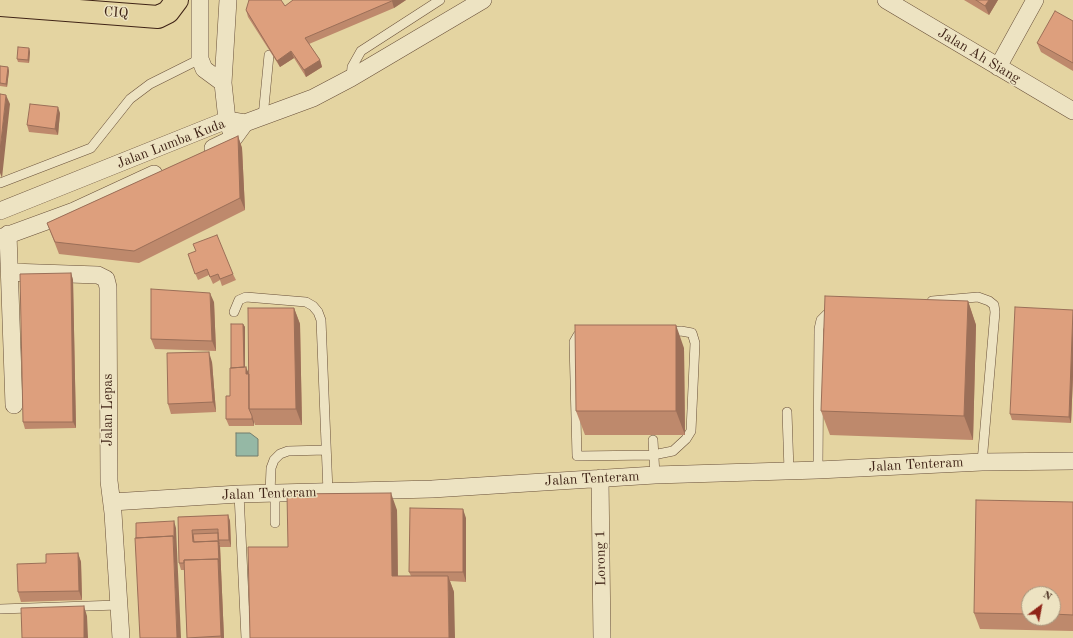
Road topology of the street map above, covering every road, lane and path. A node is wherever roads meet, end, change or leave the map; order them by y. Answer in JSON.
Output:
{"nodes":[{"id":1,"x":177,"y":0,"type":"edge"},
{"id":2,"x":200,"y":0,"type":"edge"},
{"id":3,"x":228,"y":0,"type":"edge"},
{"id":4,"x":440,"y":0,"type":"edge"},
{"id":5,"x":483,"y":0,"type":"edge"},
{"id":6,"x":886,"y":0,"type":"edge"},
{"id":7,"x":1035,"y":0,"type":"edge"},
{"id":8,"x":0,"y":5,"type":"edge"},
{"id":9,"x":269,"y":55,"type":"edge"},
{"id":10,"x":200,"y":59,"type":"junction"},
{"id":11,"x":998,"y":67,"type":"junction"},
{"id":12,"x":351,"y":78,"type":"junction"},
{"id":13,"x":223,"y":83,"type":"junction"},
{"id":14,"x":1073,"y":111,"type":"edge"},
{"id":15,"x":263,"y":117,"type":"junction"},
{"id":16,"x":226,"y":120,"type":"junction"},
{"id":17,"x":245,"y":123,"type":"junction"},
{"id":18,"x":234,"y":138,"type":"junction"},
{"id":19,"x":198,"y":155,"type":"edge"},
{"id":20,"x":168,"y":168,"type":"edge"},
{"id":21,"x":0,"y":183,"type":"edge"},
{"id":22,"x":0,"y":211,"type":"edge"},
{"id":23,"x":4,"y":236,"type":"edge"},
{"id":24,"x":10,"y":272,"type":"junction"},
{"id":25,"x":925,"y":302,"type":"edge"},
{"id":26,"x":841,"y":310,"type":"edge"},
{"id":27,"x":234,"y":312,"type":"dead end"},
{"id":28,"x":14,"y":405,"type":"dead end"},
{"id":29,"x":787,"y":412,"type":"dead end"},
{"id":30,"x":830,"y":422,"type":"edge"},
{"id":31,"x":817,"y":423,"type":"junction"},
{"id":32,"x":973,"y":426,"type":"dead end"},
{"id":33,"x":985,"y":427,"type":"junction"},
{"id":34,"x":653,"y":440,"type":"edge"},
{"id":35,"x":326,"y":450,"type":"junction"},
{"id":36,"x":653,"y":455,"type":"junction"},
{"id":37,"x":638,"y":456,"type":"junction"},
{"id":38,"x":1073,"y":461,"type":"edge"},
{"id":39,"x":982,"y":462,"type":"junction"},
{"id":40,"x":818,"y":470,"type":"junction"},
{"id":41,"x":789,"y":471,"type":"junction"},
{"id":42,"x":647,"y":475,"type":"junction"},
{"id":43,"x":600,"y":478,"type":"junction"},
{"id":44,"x":328,"y":492,"type":"junction"},
{"id":45,"x":272,"y":493,"type":"junction"},
{"id":46,"x":239,"y":494,"type":"junction"},
{"id":47,"x":112,"y":502,"type":"junction"},
{"id":48,"x":275,"y":523,"type":"dead end"},
{"id":49,"x":118,"y":605,"type":"junction"},
{"id":50,"x":0,"y":609,"type":"edge"},
{"id":51,"x":121,"y":638,"type":"edge"},
{"id":52,"x":246,"y":638,"type":"edge"},
{"id":53,"x":602,"y":638,"type":"edge"}],
"edges":[{"from":1,"to":8,"type":"highway","name":"CIQ"},
{"from":2,"to":10,"type":"street"},
{"from":3,"to":13,"type":"street"},
{"from":4,"to":12,"type":"lane"},
{"from":5,"to":12,"type":"street"},
{"from":6,"to":11,"type":"street","name":"Jalan Ah Siang"},
{"from":7,"to":11,"type":"street"},
{"from":9,"to":15,"type":"lane"},
{"from":10,"to":13,"type":"street"},
{"from":10,"to":21,"type":"lane"},
{"from":11,"to":14,"type":"street","name":"Jalan Ah Siang"},
{"from":12,"to":15,"type":"street"},
{"from":13,"to":16,"type":"street"},
{"from":15,"to":17,"type":"street"},
{"from":16,"to":17,"type":"street","name":"Jalan Lumba Kuda"},
{"from":16,"to":18,"type":"street"},
{"from":16,"to":22,"type":"street","name":"Jalan Lumba Kuda"},
{"from":17,"to":18,"type":"street","name":"Jalan Lumba Kuda"},
{"from":18,"to":19,"type":"street","name":"Jalan Lumba Kuda"},
{"from":20,"to":23,"type":"street","name":"Jalan Lumba Kuda"},
{"from":23,"to":24,"type":"street"},
{"from":24,"to":28,"type":"street"},
{"from":24,"to":47,"type":"street","name":"Jalan Lepas"},
{"from":25,"to":33,"type":"lane"},
{"from":26,"to":31,"type":"lane"},
{"from":27,"to":35,"type":"lane"},
{"from":29,"to":41,"type":"lane"},
{"from":30,"to":31,"type":"lane"},
{"from":31,"to":40,"type":"lane"},
{"from":32,"to":33,"type":"lane"},
{"from":33,"to":39,"type":"lane"},
{"from":34,"to":36,"type":"lane"},
{"from":35,"to":44,"type":"lane"},
{"from":35,"to":45,"type":"lane"},
{"from":36,"to":37,"type":"lane"},
{"from":36,"to":37,"type":"lane"},
{"from":36,"to":42,"type":"lane"},
{"from":37,"to":42,"type":"lane"},
{"from":38,"to":39,"type":"street","name":"Jalan Tenteram"},
{"from":39,"to":40,"type":"street","name":"Jalan Tenteram"},
{"from":40,"to":41,"type":"street","name":"Jalan Tenteram"},
{"from":41,"to":42,"type":"street","name":"Jalan Tenteram"},
{"from":42,"to":43,"type":"street","name":"Jalan Tenteram"},
{"from":43,"to":44,"type":"street","name":"Jalan Tenteram"},
{"from":43,"to":53,"type":"street","name":"Lorong 1"},
{"from":44,"to":45,"type":"street","name":"Jalan Tenteram"},
{"from":45,"to":46,"type":"street","name":"Jalan Tenteram"},
{"from":45,"to":48,"type":"lane"},
{"from":46,"to":47,"type":"street","name":"Jalan Tenteram"},
{"from":46,"to":52,"type":"lane"},
{"from":47,"to":49,"type":"street","name":"Jalan Lepas"},
{"from":49,"to":50,"type":"lane"},
{"from":49,"to":51,"type":"street","name":"Jalan Lepas"}]}
